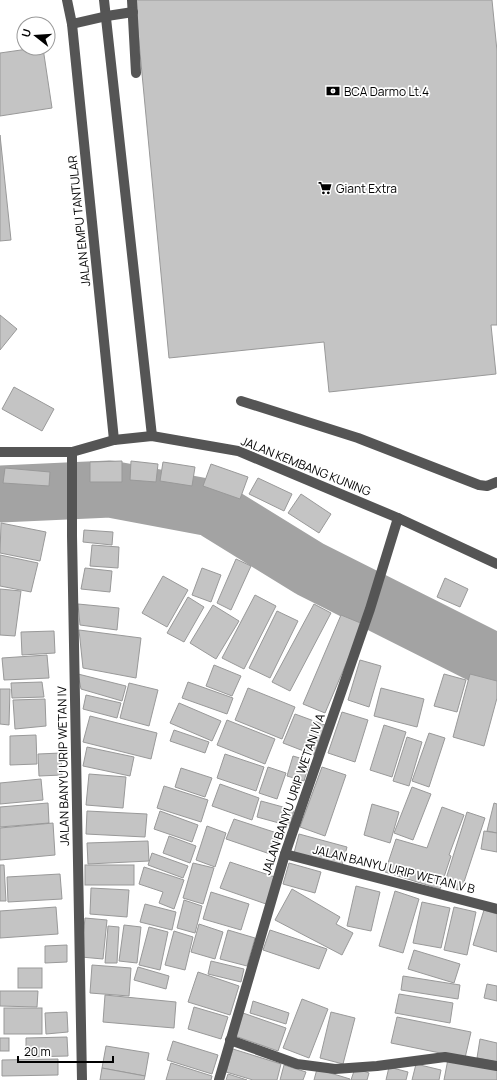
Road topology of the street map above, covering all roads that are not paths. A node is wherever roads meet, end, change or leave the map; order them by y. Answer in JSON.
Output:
{"nodes":[{"id":1,"x":67,"y":0,"type":"edge"},
{"id":2,"x":104,"y":0,"type":"edge"},
{"id":3,"x":132,"y":0,"type":"edge"},
{"id":4,"x":133,"y":12,"type":"junction"},
{"id":5,"x":107,"y":16,"type":"junction"},
{"id":6,"x":72,"y":24,"type":"junction"},
{"id":7,"x":136,"y":73,"type":"dead end"},
{"id":8,"x":241,"y":400,"type":"dead end"},
{"id":9,"x":152,"y":436,"type":"junction"},
{"id":10,"x":114,"y":440,"type":"junction"},
{"id":11,"x":0,"y":452,"type":"edge"},
{"id":12,"x":72,"y":452,"type":"junction"},
{"id":13,"x":497,"y":482,"type":"edge"},
{"id":14,"x":398,"y":518,"type":"junction"},
{"id":15,"x":497,"y":564,"type":"edge"},
{"id":16,"x":284,"y":854,"type":"junction"},
{"id":17,"x":497,"y":909,"type":"edge"},
{"id":18,"x":230,"y":1040,"type":"junction"},
{"id":19,"x":497,"y":1066,"type":"edge"},
{"id":20,"x":82,"y":1080,"type":"edge"},
{"id":21,"x":219,"y":1080,"type":"edge"}],
"edges":[{"from":1,"to":6,"type":"street","name":"JALAN EMPU TANTULAR"},
{"from":2,"to":5,"type":"street"},
{"from":3,"to":4,"type":"street"},
{"from":4,"to":5,"type":"street"},
{"from":4,"to":7,"type":"street"},
{"from":5,"to":6,"type":"street"},
{"from":5,"to":9,"type":"street"},
{"from":6,"to":10,"type":"street","name":"JALAN EMPU TANTULAR"},
{"from":8,"to":13,"type":"street"},
{"from":9,"to":10,"type":"street","name":"JALAN KEMBANG KUNING"},
{"from":9,"to":14,"type":"street","name":"JALAN KEMBANG KUNING"},
{"from":10,"to":12,"type":"street","name":"JALAN KEMBANG KUNING"},
{"from":11,"to":12,"type":"street","name":"JALAN KEMBANG KUNING"},
{"from":12,"to":20,"type":"street","name":"JALAN BANYU URIP WETAN IV"},
{"from":14,"to":15,"type":"street","name":"JALAN KEMBANG KUNING"},
{"from":14,"to":16,"type":"street","name":"JALAN BANYU URIP WETAN IV A"},
{"from":16,"to":17,"type":"street","name":"JALAN BANYU URIP WETAN V B"},
{"from":16,"to":18,"type":"street","name":"JALAN BANYU URIP WETAN IV A"},
{"from":18,"to":19,"type":"street"},
{"from":18,"to":21,"type":"street","name":"JALAN BANYU URIP WETAN IV A"}]}
